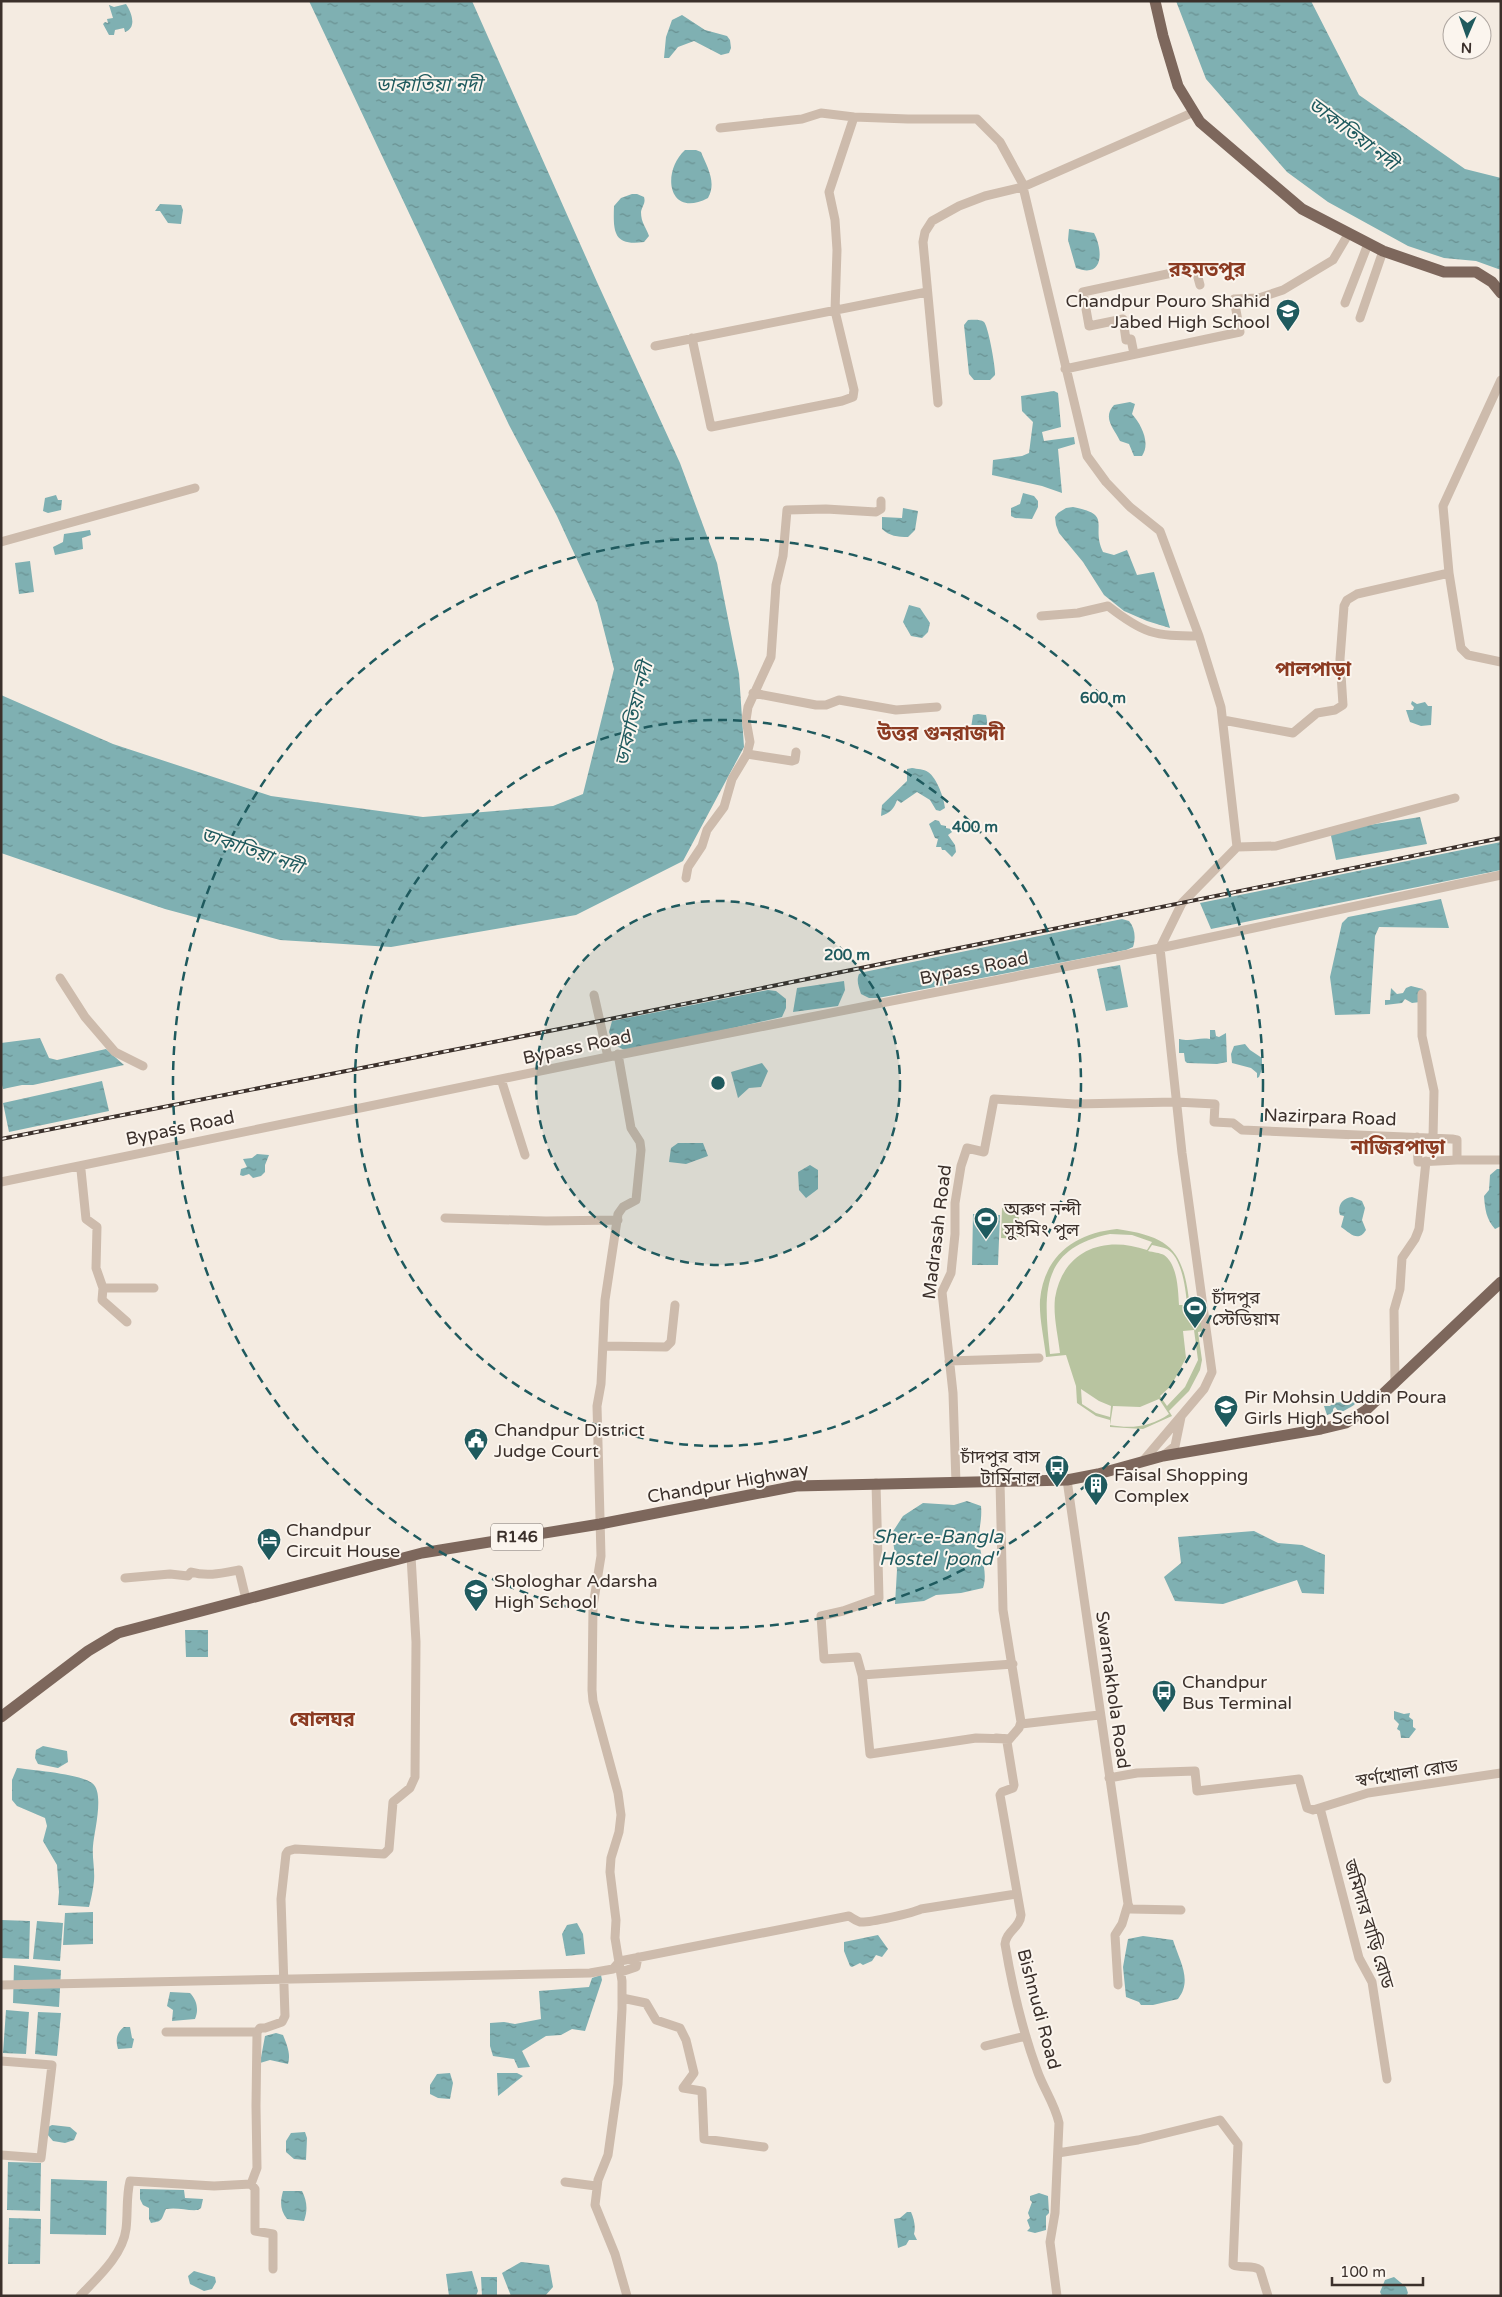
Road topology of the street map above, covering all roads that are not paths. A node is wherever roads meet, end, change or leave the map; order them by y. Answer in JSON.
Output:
{"nodes":[{"id":1,"x":1155,"y":1,"type":"edge"},
{"id":2,"x":1194,"y":112,"type":"junction"},
{"id":3,"x":854,"y":117,"type":"junction"},
{"id":4,"x":720,"y":128,"type":"dead end"},
{"id":5,"x":1024,"y":186,"type":"junction"},
{"id":6,"x":1348,"y":233,"type":"junction"},
{"id":7,"x":1368,"y":244,"type":"junction"},
{"id":8,"x":1383,"y":251,"type":"junction"},
{"id":9,"x":1200,"y":285,"type":"dead end"},
{"id":10,"x":927,"y":292,"type":"junction"},
{"id":11,"x":1501,"y":293,"type":"edge"},
{"id":12,"x":1345,"y":303,"type":"dead end"},
{"id":13,"x":835,"y":311,"type":"junction"},
{"id":14,"x":1360,"y":318,"type":"dead end"},
{"id":15,"x":692,"y":338,"type":"junction"},
{"id":16,"x":655,"y":346,"type":"dead end"},
{"id":17,"x":1134,"y":354,"type":"junction"},
{"id":18,"x":1065,"y":369,"type":"junction"},
{"id":19,"x":1501,"y":380,"type":"edge"},
{"id":20,"x":938,"y":403,"type":"dead end"},
{"id":21,"x":196,"y":488,"type":"dead end"},
{"id":22,"x":881,"y":501,"type":"dead end"},
{"id":23,"x":1,"y":542,"type":"edge"},
{"id":24,"x":1449,"y":573,"type":"junction"},
{"id":25,"x":1041,"y":616,"type":"dead end"},
{"id":26,"x":1198,"y":636,"type":"junction"},
{"id":27,"x":1501,"y":662,"type":"edge"},
{"id":28,"x":753,"y":693,"type":"junction"},
{"id":29,"x":937,"y":707,"type":"dead end"},
{"id":30,"x":1223,"y":720,"type":"junction"},
{"id":31,"x":796,"y":752,"type":"dead end"},
{"id":32,"x":747,"y":754,"type":"junction"},
{"id":33,"x":1454,"y":798,"type":"dead end"},
{"id":34,"x":1237,"y":847,"type":"junction"},
{"id":35,"x":1501,"y":875,"type":"edge"},
{"id":36,"x":686,"y":878,"type":"dead end"},
{"id":37,"x":1160,"y":948,"type":"junction"},
{"id":38,"x":60,"y":978,"type":"dead end"},
{"id":39,"x":1422,"y":994,"type":"dead end"},
{"id":40,"x":594,"y":995,"type":"dead end"},
{"id":41,"x":618,"y":1054,"type":"junction"},
{"id":42,"x":608,"y":1056,"type":"junction"},
{"id":43,"x":143,"y":1066,"type":"dead end"},
{"id":44,"x":501,"y":1078,"type":"junction"},
{"id":45,"x":1176,"y":1102,"type":"junction"},
{"id":46,"x":1417,"y":1137,"type":"junction"},
{"id":47,"x":1433,"y":1138,"type":"junction"},
{"id":48,"x":525,"y":1155,"type":"dead end"},
{"id":49,"x":1457,"y":1160,"type":"junction"},
{"id":50,"x":1501,"y":1160,"type":"edge"},
{"id":51,"x":1426,"y":1161,"type":"junction"},
{"id":52,"x":79,"y":1166,"type":"junction"},
{"id":53,"x":1,"y":1182,"type":"edge"},
{"id":54,"x":445,"y":1218,"type":"dead end"},
{"id":55,"x":618,"y":1220,"type":"junction"},
{"id":56,"x":1501,"y":1282,"type":"edge"},
{"id":57,"x":103,"y":1288,"type":"junction"},
{"id":58,"x":154,"y":1288,"type":"dead end"},
{"id":59,"x":674,"y":1305,"type":"dead end"},
{"id":60,"x":127,"y":1322,"type":"dead end"},
{"id":61,"x":604,"y":1346,"type":"junction"},
{"id":62,"x":1039,"y":1358,"type":"dead end"},
{"id":63,"x":949,"y":1361,"type":"junction"},
{"id":64,"x":1395,"y":1384,"type":"junction"},
{"id":65,"x":1181,"y":1417,"type":"junction"},
{"id":66,"x":1163,"y":1456,"type":"junction"},
{"id":67,"x":1143,"y":1461,"type":"junction"},
{"id":68,"x":1000,"y":1480,"type":"junction"},
{"id":69,"x":1067,"y":1480,"type":"junction"},
{"id":70,"x":956,"y":1483,"type":"junction"},
{"id":71,"x":876,"y":1484,"type":"junction"},
{"id":72,"x":600,"y":1524,"type":"junction"},
{"id":73,"x":411,"y":1556,"type":"junction"},
{"id":74,"x":124,"y":1578,"type":"dead end"},
{"id":75,"x":246,"y":1599,"type":"junction"},
{"id":76,"x":1013,"y":1664,"type":"junction"},
{"id":77,"x":862,"y":1674,"type":"junction"},
{"id":78,"x":1099,"y":1715,"type":"junction"},
{"id":79,"x":1,"y":1717,"type":"edge"},
{"id":80,"x":1021,"y":1724,"type":"junction"},
{"id":81,"x":996,"y":1738,"type":"dead end"},
{"id":82,"x":1009,"y":1738,"type":"junction"},
{"id":83,"x":1501,"y":1774,"type":"edge"},
{"id":84,"x":1109,"y":1778,"type":"junction"},
{"id":85,"x":1320,"y":1808,"type":"junction"},
{"id":86,"x":1016,"y":1894,"type":"junction"},
{"id":87,"x":1128,"y":1904,"type":"junction"},
{"id":88,"x":1180,"y":1910,"type":"dead end"},
{"id":89,"x":638,"y":1957,"type":"junction"},
{"id":90,"x":620,"y":1961,"type":"junction"},
{"id":91,"x":621,"y":1972,"type":"junction"},
{"id":92,"x":1,"y":1985,"type":"edge"},
{"id":93,"x":1118,"y":1985,"type":"dead end"},
{"id":94,"x":622,"y":1998,"type":"junction"},
{"id":95,"x":166,"y":2032,"type":"dead end"},
{"id":96,"x":257,"y":2032,"type":"junction"},
{"id":97,"x":1026,"y":2036,"type":"junction"},
{"id":98,"x":985,"y":2046,"type":"dead end"},
{"id":99,"x":1,"y":2061,"type":"edge"},
{"id":100,"x":1386,"y":2080,"type":"dead end"},
{"id":101,"x":764,"y":2147,"type":"dead end"},
{"id":102,"x":1058,"y":2153,"type":"junction"},
{"id":103,"x":1,"y":2155,"type":"edge"},
{"id":104,"x":565,"y":2182,"type":"dead end"},
{"id":105,"x":251,"y":2184,"type":"junction"},
{"id":106,"x":596,"y":2186,"type":"junction"},
{"id":107,"x":273,"y":2269,"type":"dead end"},
{"id":108,"x":80,"y":2296,"type":"edge"},
{"id":109,"x":627,"y":2296,"type":"edge"},
{"id":110,"x":1057,"y":2296,"type":"edge"},
{"id":111,"x":1268,"y":2296,"type":"edge"}],
"edges":[{"from":1,"to":2,"type":"main road"},
{"from":2,"to":5,"type":"street"},
{"from":2,"to":6,"type":"main road"},
{"from":3,"to":4,"type":"street"},
{"from":3,"to":5,"type":"street"},
{"from":3,"to":13,"type":"street"},
{"from":5,"to":10,"type":"street"},
{"from":5,"to":18,"type":"street"},
{"from":6,"to":7,"type":"main road"},
{"from":6,"to":17,"type":"street"},
{"from":7,"to":8,"type":"main road"},
{"from":7,"to":12,"type":"street"},
{"from":8,"to":11,"type":"main road"},
{"from":8,"to":14,"type":"street"},
{"from":9,"to":17,"type":"street"},
{"from":10,"to":13,"type":"street"},
{"from":10,"to":20,"type":"street"},
{"from":13,"to":15,"type":"street"},
{"from":13,"to":15,"type":"street"},
{"from":15,"to":16,"type":"street"},
{"from":17,"to":18,"type":"street"},
{"from":18,"to":26,"type":"street"},
{"from":19,"to":24,"type":"street"},
{"from":21,"to":23,"type":"street"},
{"from":22,"to":28,"type":"street"},
{"from":24,"to":27,"type":"street"},
{"from":24,"to":30,"type":"street"},
{"from":25,"to":26,"type":"street"},
{"from":26,"to":30,"type":"street"},
{"from":28,"to":29,"type":"street"},
{"from":28,"to":32,"type":"street"},
{"from":30,"to":34,"type":"street"},
{"from":31,"to":32,"type":"street"},
{"from":32,"to":36,"type":"street"},
{"from":33,"to":34,"type":"street"},
{"from":34,"to":37,"type":"street"},
{"from":35,"to":37,"type":"street","name":"Bypass Road"},
{"from":37,"to":41,"type":"street","name":"Bypass Road"},
{"from":37,"to":45,"type":"street"},
{"from":38,"to":43,"type":"street"},
{"from":39,"to":47,"type":"street"},
{"from":40,"to":42,"type":"street"},
{"from":41,"to":42,"type":"street","name":"Bypass Road"},
{"from":41,"to":55,"type":"street"},
{"from":42,"to":44,"type":"street","name":"Bypass Road"},
{"from":44,"to":48,"type":"street"},
{"from":44,"to":52,"type":"street","name":"Bypass Road"},
{"from":45,"to":46,"type":"street","name":"Nazirpara Road"},
{"from":45,"to":63,"type":"street","name":"Madrasah Road"},
{"from":45,"to":65,"type":"street"},
{"from":46,"to":47,"type":"street","name":"Nazirpara Road"},
{"from":46,"to":51,"type":"street"},
{"from":47,"to":49,"type":"street","name":"Nazirpara Road"},
{"from":49,"to":50,"type":"street"},
{"from":49,"to":51,"type":"street"},
{"from":51,"to":64,"type":"street"},
{"from":52,"to":53,"type":"street","name":"Bypass Road"},
{"from":52,"to":57,"type":"street"},
{"from":54,"to":55,"type":"street"},
{"from":55,"to":61,"type":"street"},
{"from":56,"to":64,"type":"main road","name":"Chandpur Highway","number":"R146"},
{"from":57,"to":58,"type":"street"},
{"from":57,"to":60,"type":"street"},
{"from":59,"to":61,"type":"street"},
{"from":61,"to":72,"type":"street"},
{"from":62,"to":63,"type":"street"},
{"from":63,"to":70,"type":"street","name":"Madrasah Road"},
{"from":64,"to":66,"type":"main road","name":"Chandpur Highway","number":"R146"},
{"from":65,"to":66,"type":"street"},
{"from":65,"to":67,"type":"street"},
{"from":66,"to":67,"type":"main road","name":"Chandpur Highway","number":"R146"},
{"from":67,"to":69,"type":"main road","name":"Chandpur Highway","number":"R146"},
{"from":68,"to":69,"type":"main road","name":"Chandpur Highway","number":"R146"},
{"from":68,"to":70,"type":"main road","name":"Chandpur Highway","number":"R146"},
{"from":68,"to":76,"type":"street"},
{"from":69,"to":78,"type":"street","name":"Swarnakhola Road"},
{"from":70,"to":71,"type":"main road","name":"Chandpur Highway","number":"R146"},
{"from":71,"to":72,"type":"main road","name":"Chandpur Highway","number":"R146"},
{"from":71,"to":77,"type":"street"},
{"from":72,"to":73,"type":"main road","name":"Chandpur Highway","number":"R146"},
{"from":72,"to":90,"type":"street"},
{"from":73,"to":75,"type":"main road","name":"Chandpur Highway","number":"R146"},
{"from":73,"to":96,"type":"street"},
{"from":74,"to":75,"type":"street"},
{"from":75,"to":79,"type":"main road","name":"Chandpur Highway","number":"R146"},
{"from":76,"to":77,"type":"street"},
{"from":76,"to":80,"type":"street"},
{"from":77,"to":82,"type":"street"},
{"from":78,"to":80,"type":"street"},
{"from":78,"to":84,"type":"street","name":"Swarnakhola Road"},
{"from":80,"to":82,"type":"street"},
{"from":81,"to":82,"type":"street"},
{"from":82,"to":86,"type":"street","name":"Bishnudi Road"},
{"from":83,"to":85,"type":"street","name":"স্বর্ণখোলা রোড"},
{"from":84,"to":85,"type":"street"},
{"from":84,"to":87,"type":"street","name":"Swarnakhola Road"},
{"from":85,"to":100,"type":"street","name":"জমিদার বাড়ি রোড"},
{"from":86,"to":89,"type":"street"},
{"from":86,"to":97,"type":"street","name":"Bishnudi Road"},
{"from":87,"to":88,"type":"street"},
{"from":87,"to":93,"type":"street"},
{"from":89,"to":90,"type":"street"},
{"from":89,"to":91,"type":"street"},
{"from":90,"to":91,"type":"street"},
{"from":90,"to":92,"type":"street"},
{"from":91,"to":94,"type":"street"},
{"from":94,"to":101,"type":"street"},
{"from":94,"to":106,"type":"street"},
{"from":95,"to":96,"type":"street"},
{"from":96,"to":105,"type":"street"},
{"from":97,"to":98,"type":"street"},
{"from":97,"to":102,"type":"street","name":"Bishnudi Road"},
{"from":99,"to":103,"type":"street"},
{"from":102,"to":110,"type":"street","name":"Bishnudi Road"},
{"from":102,"to":111,"type":"street"},
{"from":104,"to":106,"type":"street"},
{"from":105,"to":107,"type":"street"},
{"from":105,"to":108,"type":"street"},
{"from":106,"to":109,"type":"street"}]}
